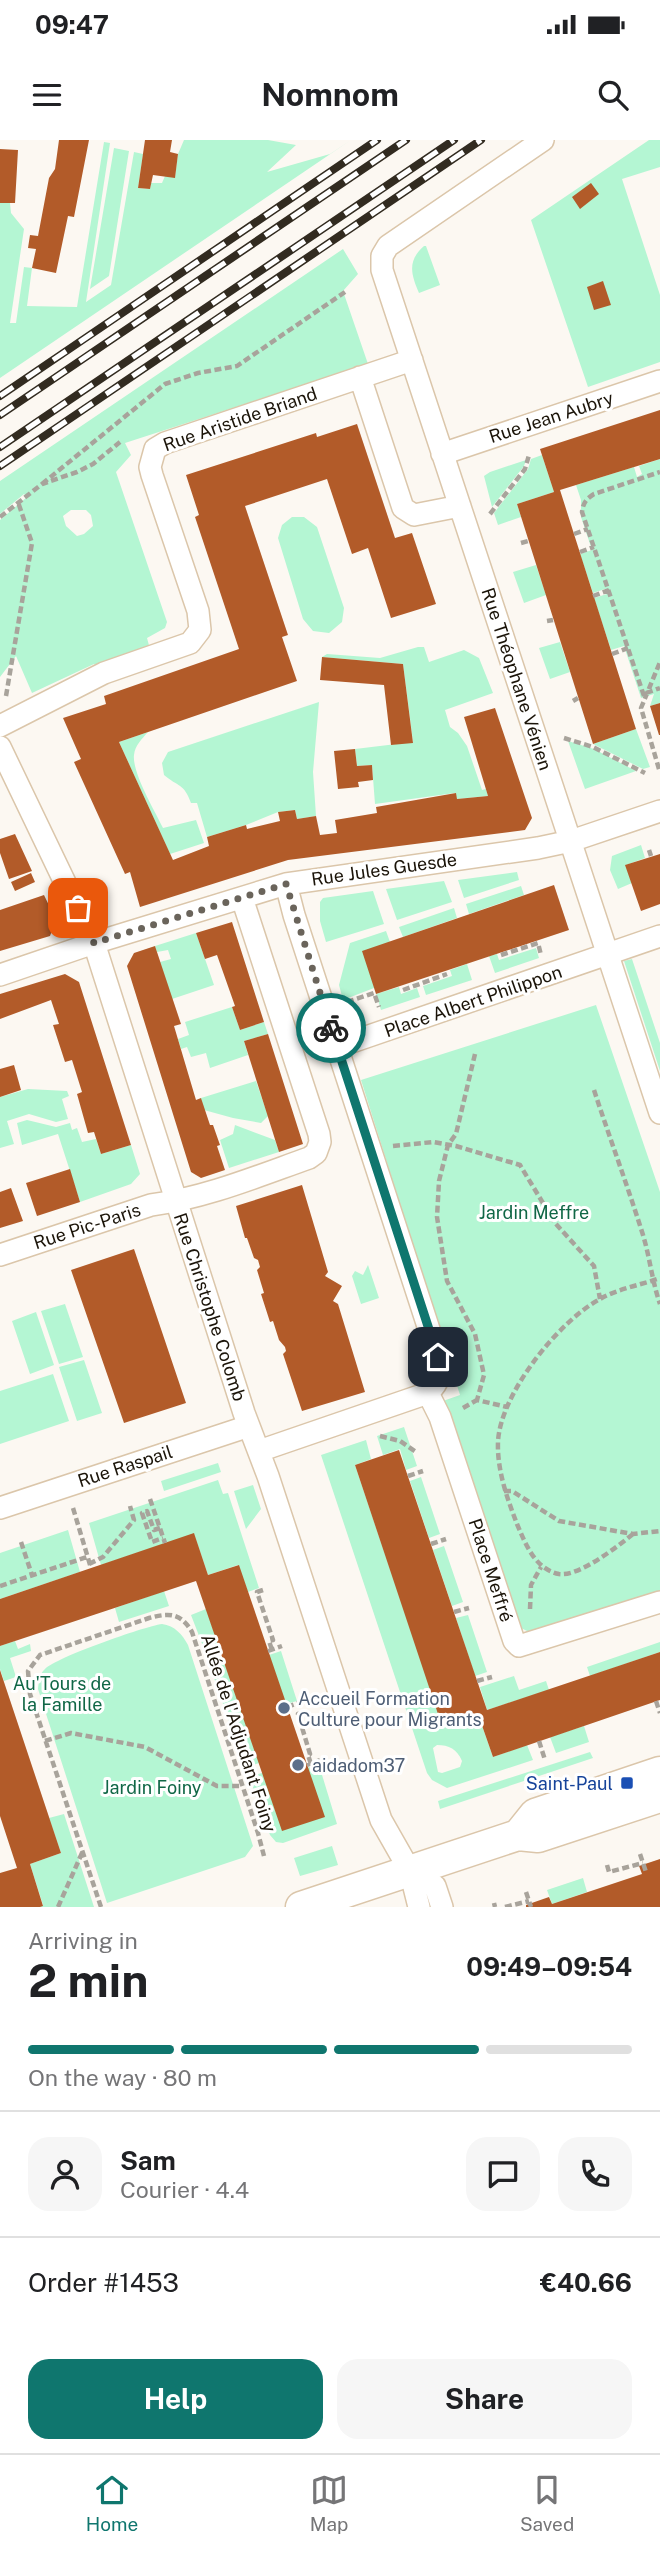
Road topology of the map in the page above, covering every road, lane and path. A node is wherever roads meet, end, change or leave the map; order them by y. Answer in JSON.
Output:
{"nodes":[{"id":1,"x":543,"y":140,"type":"edge"},
{"id":2,"x":345,"y":292,"type":"dead end"},
{"id":3,"x":411,"y":360,"type":"junction"},
{"id":4,"x":360,"y":377,"type":"junction"},
{"id":5,"x":660,"y":381,"type":"edge"},
{"id":6,"x":120,"y":442,"type":"dead end"},
{"id":7,"x":442,"y":454,"type":"junction"},
{"id":8,"x":529,"y":455,"type":"dead end"},
{"id":9,"x":660,"y":472,"type":"edge"},
{"id":10,"x":42,"y":484,"type":"junction"},
{"id":11,"x":18,"y":502,"type":"junction"},
{"id":12,"x":460,"y":506,"type":"junction"},
{"id":13,"x":490,"y":514,"type":"dead end"},
{"id":14,"x":0,"y":517,"type":"edge"},
{"id":15,"x":588,"y":529,"type":"junction"},
{"id":16,"x":574,"y":534,"type":"dead end"},
{"id":17,"x":528,"y":541,"type":"dead end"},
{"id":18,"x":521,"y":543,"type":"dead end"},
{"id":19,"x":594,"y":547,"type":"junction"},
{"id":20,"x":579,"y":552,"type":"dead end"},
{"id":21,"x":609,"y":590,"type":"junction"},
{"id":22,"x":593,"y":596,"type":"dead end"},
{"id":23,"x":553,"y":620,"type":"dead end"},
{"id":24,"x":547,"y":621,"type":"dead end"},
{"id":25,"x":628,"y":648,"type":"junction"},
{"id":26,"x":612,"y":654,"type":"dead end"},
{"id":27,"x":660,"y":662,"type":"edge"},
{"id":28,"x":660,"y":688,"type":"edge"},
{"id":29,"x":645,"y":695,"type":"junction"},
{"id":30,"x":5,"y":699,"type":"dead end"},
{"id":31,"x":0,"y":726,"type":"edge"},
{"id":32,"x":564,"y":738,"type":"dead end"},
{"id":33,"x":0,"y":747,"type":"edge"},
{"id":34,"x":659,"y":769,"type":"edge"},
{"id":35,"x":645,"y":774,"type":"dead end"},
{"id":36,"x":660,"y":811,"type":"edge"},
{"id":37,"x":570,"y":841,"type":"junction"},
{"id":38,"x":286,"y":884,"type":"junction"},
{"id":39,"x":242,"y":898,"type":"junction"},
{"id":40,"x":660,"y":936,"type":"edge"},
{"id":41,"x":94,"y":943,"type":"junction"},
{"id":42,"x":608,"y":954,"type":"junction"},
{"id":43,"x":501,"y":955,"type":"dead end"},
{"id":44,"x":542,"y":959,"type":"dead end"},
{"id":45,"x":447,"y":974,"type":"dead end"},
{"id":46,"x":0,"y":975,"type":"edge"},
{"id":47,"x":402,"y":990,"type":"dead end"},
{"id":48,"x":342,"y":1003,"type":"dead end"},
{"id":49,"x":381,"y":1014,"type":"dead end"},
{"id":50,"x":337,"y":1046,"type":"junction"},
{"id":51,"x":475,"y":1054,"type":"dead end"},
{"id":52,"x":594,"y":1090,"type":"dead end"},
{"id":53,"x":660,"y":1113,"type":"edge"},
{"id":54,"x":448,"y":1144,"type":"junction"},
{"id":55,"x":370,"y":1148,"type":"junction"},
{"id":56,"x":176,"y":1202,"type":"junction"},
{"id":57,"x":0,"y":1255,"type":"edge"},
{"id":58,"x":660,"y":1278,"type":"edge"},
{"id":59,"x":652,"y":1281,"type":"junction"},
{"id":60,"x":600,"y":1298,"type":"junction"},
{"id":61,"x":660,"y":1304,"type":"edge"},
{"id":62,"x":428,"y":1393,"type":"junction"},
{"id":63,"x":508,"y":1407,"type":"junction"},
{"id":64,"x":249,"y":1426,"type":"junction"},
{"id":65,"x":371,"y":1434,"type":"dead end"},
{"id":66,"x":259,"y":1451,"type":"junction"},
{"id":67,"x":416,"y":1452,"type":"dead end"},
{"id":68,"x":423,"y":1471,"type":"dead end"},
{"id":69,"x":408,"y":1476,"type":"dead end"},
{"id":70,"x":504,"y":1491,"type":"junction"},
{"id":71,"x":150,"y":1499,"type":"dead end"},
{"id":72,"x":71,"y":1500,"type":"dead end"},
{"id":73,"x":130,"y":1506,"type":"dead end"},
{"id":74,"x":0,"y":1508,"type":"edge"},
{"id":75,"x":160,"y":1528,"type":"junction"},
{"id":76,"x":660,"y":1531,"type":"edge"},
{"id":77,"x":633,"y":1534,"type":"junction"},
{"id":78,"x":446,"y":1539,"type":"dead end"},
{"id":79,"x":21,"y":1542,"type":"dead end"},
{"id":80,"x":431,"y":1544,"type":"dead end"},
{"id":81,"x":87,"y":1557,"type":"junction"},
{"id":82,"x":541,"y":1567,"type":"junction"},
{"id":83,"x":32,"y":1575,"type":"junction"},
{"id":84,"x":0,"y":1586,"type":"edge"},
{"id":85,"x":264,"y":1590,"type":"dead end"},
{"id":86,"x":660,"y":1602,"type":"edge"},
{"id":87,"x":469,"y":1608,"type":"dead end"},
{"id":88,"x":454,"y":1612,"type":"dead end"},
{"id":89,"x":530,"y":1612,"type":"dead end"},
{"id":90,"x":282,"y":1646,"type":"dead end"},
{"id":91,"x":492,"y":1677,"type":"dead end"},
{"id":92,"x":477,"y":1681,"type":"dead end"},
{"id":93,"x":656,"y":1701,"type":"dead end"},
{"id":94,"x":301,"y":1702,"type":"dead end"},
{"id":95,"x":287,"y":1707,"type":"dead end"},
{"id":96,"x":304,"y":1712,"type":"dead end"},
{"id":97,"x":660,"y":1713,"type":"edge"},
{"id":98,"x":46,"y":1741,"type":"junction"},
{"id":99,"x":539,"y":1741,"type":"dead end"},
{"id":100,"x":320,"y":1760,"type":"dead end"},
{"id":101,"x":545,"y":1760,"type":"dead end"},
{"id":102,"x":660,"y":1772,"type":"edge"},
{"id":103,"x":242,"y":1786,"type":"junction"},
{"id":104,"x":660,"y":1797,"type":"edge"},
{"id":105,"x":518,"y":1835,"type":"junction"},
{"id":106,"x":82,"y":1853,"type":"junction"},
{"id":107,"x":640,"y":1854,"type":"dead end"},
{"id":108,"x":264,"y":1856,"type":"dead end"},
{"id":109,"x":643,"y":1863,"type":"junction"},
{"id":110,"x":607,"y":1865,"type":"dead end"},
{"id":111,"x":410,"y":1871,"type":"junction"},
{"id":112,"x":646,"y":1872,"type":"dead end"},
{"id":113,"x":526,"y":1892,"type":"dead end"},
{"id":114,"x":530,"y":1904,"type":"edge"},
{"id":115,"x":58,"y":1907,"type":"edge"},
{"id":116,"x":101,"y":1907,"type":"edge"},
{"id":117,"x":301,"y":1907,"type":"edge"},
{"id":118,"x":419,"y":1907,"type":"edge"},
{"id":119,"x":442,"y":1907,"type":"edge"},
{"id":120,"x":505,"y":1907,"type":"edge"}],
"edges":[{"from":1,"to":3,"type":"street","name":"Rue Théophane Vénien"},
{"from":2,"to":10,"type":"path"},
{"from":3,"to":4,"type":"street","name":"Rue Aristide Briand"},
{"from":3,"to":7,"type":"street","name":"Rue Théophane Vénien"},
{"from":4,"to":12,"type":"street"},
{"from":4,"to":31,"type":"street","name":"Rue Aristide Briand"},
{"from":5,"to":7,"type":"street","name":"Rue Jean Aubry"},
{"from":6,"to":10,"type":"path"},
{"from":7,"to":12,"type":"street","name":"Rue Théophane Vénien"},
{"from":8,"to":13,"type":"path"},
{"from":9,"to":15,"type":"path"},
{"from":10,"to":11,"type":"path"},
{"from":11,"to":14,"type":"path"},
{"from":11,"to":30,"type":"path"},
{"from":12,"to":37,"type":"street","name":"Rue Théophane Vénien"},
{"from":15,"to":16,"type":"path"},
{"from":15,"to":19,"type":"path"},
{"from":17,"to":18,"type":"path"},
{"from":19,"to":20,"type":"path"},
{"from":19,"to":21,"type":"path"},
{"from":21,"to":22,"type":"path"},
{"from":21,"to":25,"type":"path"},
{"from":23,"to":24,"type":"path"},
{"from":25,"to":26,"type":"path"},
{"from":25,"to":29,"type":"path"},
{"from":27,"to":29,"type":"path"},
{"from":28,"to":29,"type":"path"},
{"from":29,"to":34,"type":"path"},
{"from":32,"to":35,"type":"path"},
{"from":33,"to":41,"type":"street","name":"Rue Christophe Colomb"},
{"from":36,"to":37,"type":"street","name":"Rue Jules Guesde"},
{"from":37,"to":38,"type":"street","name":"Rue Jules Guesde"},
{"from":37,"to":42,"type":"street","name":"Rue Théophane Vénien"},
{"from":38,"to":39,"type":"street","name":"Rue Jules Guesde"},
{"from":38,"to":50,"type":"street"},
{"from":39,"to":41,"type":"street","name":"Rue Jules Guesde"},
{"from":39,"to":56,"type":"street","name":"Rue Pic-Paris"},
{"from":40,"to":42,"type":"street","name":"Place Albert Philippon"},
{"from":41,"to":46,"type":"street","name":"Rue Jules Guesde"},
{"from":41,"to":56,"type":"street","name":"Rue Christophe Colomb"},
{"from":42,"to":50,"type":"street","name":"Place Albert Philippon"},
{"from":42,"to":53,"type":"street","name":"Rue Théophane Vénien"},
{"from":43,"to":44,"type":"path"},
{"from":45,"to":47,"type":"path"},
{"from":48,"to":49,"type":"path"},
{"from":50,"to":55,"type":"street"},
{"from":51,"to":54,"type":"path"},
{"from":52,"to":59,"type":"path"},
{"from":54,"to":55,"type":"path"},
{"from":54,"to":60,"type":"path"},
{"from":54,"to":63,"type":"path"},
{"from":55,"to":62,"type":"street"},
{"from":56,"to":57,"type":"street","name":"Rue Pic-Paris"},
{"from":56,"to":64,"type":"street","name":"Rue Christophe Colomb"},
{"from":58,"to":59,"type":"path"},
{"from":59,"to":60,"type":"path"},
{"from":59,"to":61,"type":"path"},
{"from":60,"to":63,"type":"path"},
{"from":62,"to":66,"type":"street"},
{"from":62,"to":86,"type":"street","name":"Place Meffré"},
{"from":63,"to":70,"type":"path"},
{"from":64,"to":66,"type":"street","name":"Rue Christophe Colomb"},
{"from":64,"to":74,"type":"street","name":"Rue Raspail"},
{"from":65,"to":67,"type":"path"},
{"from":66,"to":111,"type":"street","name":"Rue Christophe Colomb"},
{"from":68,"to":69,"type":"path"},
{"from":70,"to":77,"type":"path"},
{"from":70,"to":82,"type":"path"},
{"from":71,"to":75,"type":"path"},
{"from":72,"to":81,"type":"path"},
{"from":73,"to":81,"type":"path"},
{"from":75,"to":75,"type":"path"},
{"from":76,"to":77,"type":"path"},
{"from":77,"to":82,"type":"path"},
{"from":78,"to":80,"type":"path"},
{"from":79,"to":83,"type":"path"},
{"from":81,"to":83,"type":"path"},
{"from":82,"to":89,"type":"path"},
{"from":83,"to":84,"type":"path"},
{"from":85,"to":90,"type":"path"},
{"from":87,"to":88,"type":"path"},
{"from":91,"to":92,"type":"path"},
{"from":93,"to":97,"type":"path"},
{"from":94,"to":95,"type":"path"},
{"from":96,"to":100,"type":"path"},
{"from":98,"to":103,"type":"path"},
{"from":98,"to":103,"type":"path","name":"Allée de l'Adjudant Foiny"},
{"from":98,"to":106,"type":"path","name":"Allée de l'Adjudant Foiny"},
{"from":99,"to":101,"type":"path"},
{"from":102,"to":105,"type":"main road"},
{"from":103,"to":108,"type":"path","name":"Allée de l'Adjudant Foiny"},
{"from":104,"to":105,"type":"main road"},
{"from":105,"to":111,"type":"main road"},
{"from":106,"to":115,"type":"path"},
{"from":106,"to":116,"type":"path","name":"Allée de l'Adjudant Foiny"},
{"from":107,"to":109,"type":"path"},
{"from":109,"to":110,"type":"path"},
{"from":109,"to":112,"type":"path"},
{"from":111,"to":117,"type":"main road"},
{"from":111,"to":118,"type":"street"},
{"from":111,"to":119,"type":"street"},
{"from":113,"to":114,"type":"path"},
{"from":114,"to":120,"type":"path"}]}
